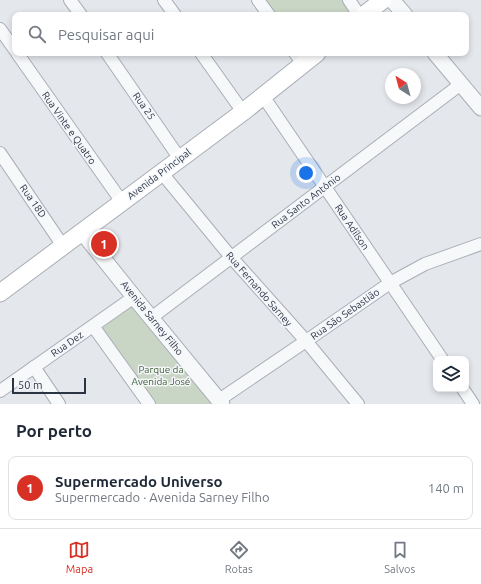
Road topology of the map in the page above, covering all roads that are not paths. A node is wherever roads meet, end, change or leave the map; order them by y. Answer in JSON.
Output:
{"nodes":[{"id":1,"x":70,"y":0,"type":"edge"},
{"id":2,"x":164,"y":0,"type":"edge"},
{"id":3,"x":349,"y":0,"type":"edge"},
{"id":4,"x":383,"y":0,"type":"edge"},
{"id":5,"x":392,"y":0,"type":"edge"},
{"id":6,"x":260,"y":1,"type":"edge"},
{"id":7,"x":79,"y":12,"type":"edge"},
{"id":8,"x":173,"y":12,"type":"edge"},
{"id":9,"x":267,"y":12,"type":"edge"},
{"id":10,"x":357,"y":12,"type":"edge"},
{"id":11,"x":368,"y":12,"type":"edge"},
{"id":12,"x":402,"y":12,"type":"edge"},
{"id":13,"x":0,"y":29,"type":"edge"},
{"id":14,"x":12,"y":46,"type":"edge"},
{"id":15,"x":19,"y":56,"type":"edge"},
{"id":16,"x":110,"y":56,"type":"edge"},
{"id":17,"x":203,"y":56,"type":"edge"},
{"id":18,"x":438,"y":56,"type":"edge"},
{"id":19,"x":299,"y":58,"type":"edge"},
{"id":20,"x":461,"y":84,"type":"junction"},
{"id":21,"x":263,"y":96,"type":"junction"},
{"id":22,"x":481,"y":108,"type":"edge"},
{"id":23,"x":243,"y":112,"type":"junction"},
{"id":24,"x":1,"y":156,"type":"edge"},
{"id":25,"x":180,"y":158,"type":"junction"},
{"id":26,"x":161,"y":172,"type":"junction"},
{"id":27,"x":325,"y":187,"type":"junction"},
{"id":28,"x":122,"y":202,"type":"junction"},
{"id":29,"x":82,"y":232,"type":"junction"},
{"id":30,"x":481,"y":244,"type":"edge"},
{"id":31,"x":64,"y":246,"type":"junction"},
{"id":32,"x":231,"y":257,"type":"junction"},
{"id":33,"x":390,"y":283,"type":"junction"},
{"id":34,"x":2,"y":287,"type":"edge"},
{"id":35,"x":134,"y":297,"type":"junction"},
{"id":36,"x":151,"y":318,"type":"junction"},
{"id":37,"x":93,"y":326,"type":"junction"},
{"id":38,"x":306,"y":341,"type":"junction"},
{"id":39,"x":440,"y":356,"type":"edge"},
{"id":40,"x":34,"y":367,"type":"junction"},
{"id":41,"x":0,"y":391,"type":"edge"},
{"id":42,"x":465,"y":392,"type":"edge"},
{"id":43,"x":220,"y":402,"type":"edge"},
{"id":44,"x":59,"y":404,"type":"edge"},
{"id":45,"x":149,"y":404,"type":"edge"},
{"id":46,"x":358,"y":404,"type":"edge"},
{"id":47,"x":473,"y":404,"type":"edge"}],
"edges":[{"from":1,"to":7,"type":"street"},
{"from":2,"to":8,"type":"street"},
{"from":3,"to":10,"type":"street"},
{"from":4,"to":11,"type":"main road"},
{"from":5,"to":12,"type":"street"},
{"from":6,"to":9,"type":"street"},
{"from":13,"to":14,"type":"street"},
{"from":15,"to":28,"type":"street","name":"Rua Vinte e Quatro"},
{"from":16,"to":25,"type":"street","name":"Rua 25"},
{"from":17,"to":23,"type":"street"},
{"from":18,"to":20,"type":"street"},
{"from":19,"to":21,"type":"main road","name":"Avenida Principal"},
{"from":20,"to":22,"type":"street"},
{"from":20,"to":27,"type":"street","name":"Rua Santo Antônio"},
{"from":21,"to":23,"type":"main road","name":"Avenida Principal"},
{"from":21,"to":27,"type":"street","name":"Rua Adílson"},
{"from":23,"to":25,"type":"main road","name":"Avenida Principal"},
{"from":24,"to":31,"type":"street","name":"Rua 18D"},
{"from":25,"to":26,"type":"main road","name":"Avenida Principal"},
{"from":26,"to":28,"type":"main road","name":"Avenida Principal"},
{"from":26,"to":32,"type":"street","name":"Rua Fernando Sarney"},
{"from":27,"to":32,"type":"street","name":"Rua Santo Antônio"},
{"from":27,"to":33,"type":"street","name":"Rua Adílson"},
{"from":28,"to":29,"type":"main road","name":"Avenida Principal"},
{"from":29,"to":31,"type":"main road","name":"Avenida Principal"},
{"from":29,"to":35,"type":"street","name":"Avenida Sarney Filho"},
{"from":30,"to":33,"type":"street","name":"Rua São Sebastião"},
{"from":31,"to":34,"type":"main road","name":"Avenida Principal"},
{"from":32,"to":36,"type":"street","name":"Rua Santo Antônio"},
{"from":32,"to":38,"type":"street","name":"Rua Fernando Sarney"},
{"from":33,"to":38,"type":"street","name":"Rua São Sebastião"},
{"from":33,"to":39,"type":"street","name":"Rua Adílson"},
{"from":35,"to":36,"type":"street","name":"Avenida Sarney Filho"},
{"from":35,"to":37,"type":"street","name":"Rua Dez"},
{"from":36,"to":43,"type":"street","name":"Avenida Sarney Filho"},
{"from":37,"to":40,"type":"street","name":"Rua Dez"},
{"from":37,"to":45,"type":"street"},
{"from":38,"to":43,"type":"street","name":"Rua São Sebastião"},
{"from":38,"to":46,"type":"street","name":"Rua Fernando Sarney"},
{"from":40,"to":41,"type":"street","name":"Rua Dez"},
{"from":40,"to":44,"type":"street"},
{"from":42,"to":47,"type":"street"}]}
